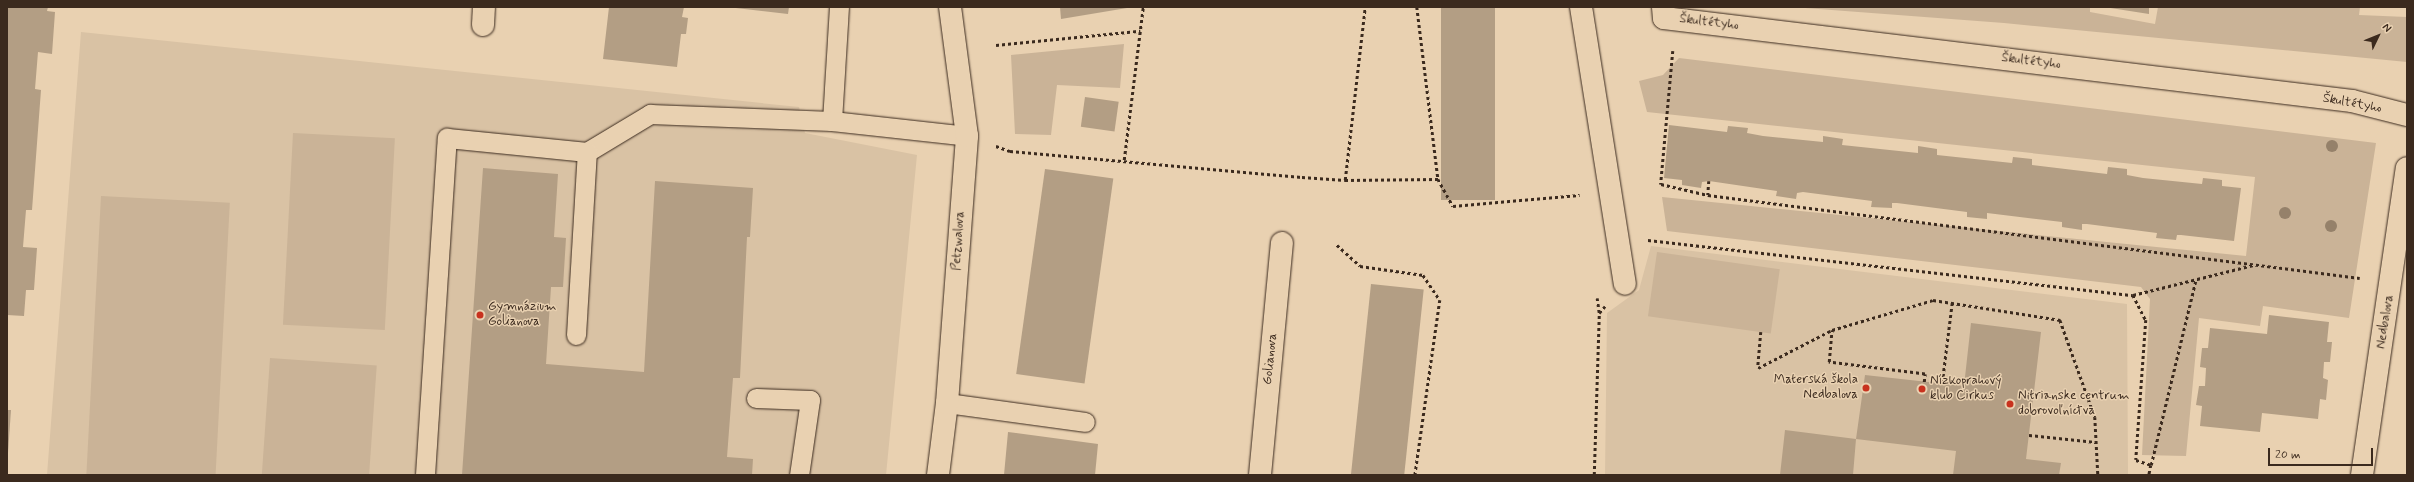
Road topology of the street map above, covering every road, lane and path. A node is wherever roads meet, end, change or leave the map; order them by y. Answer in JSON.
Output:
{"nodes":[{"id":1,"x":839,"y":7,"type":"edge"},
{"id":2,"x":950,"y":7,"type":"edge"},
{"id":3,"x":1143,"y":7,"type":"edge"},
{"id":4,"x":1365,"y":7,"type":"edge"},
{"id":5,"x":1417,"y":7,"type":"edge"},
{"id":6,"x":1581,"y":7,"type":"edge"},
{"id":7,"x":1663,"y":7,"type":"edge"},
{"id":8,"x":1140,"y":31,"type":"junction"},
{"id":9,"x":996,"y":45,"type":"dead end"},
{"id":10,"x":1673,"y":51,"type":"dead end"},
{"id":11,"x":2407,"y":115,"type":"edge"},
{"id":12,"x":832,"y":121,"type":"junction"},
{"id":13,"x":967,"y":136,"type":"junction"},
{"id":14,"x":587,"y":152,"type":"junction"},
{"id":15,"x":1124,"y":160,"type":"junction"},
{"id":16,"x":2407,"y":168,"type":"edge"},
{"id":17,"x":1438,"y":179,"type":"junction"},
{"id":18,"x":1345,"y":180,"type":"junction"},
{"id":19,"x":1709,"y":181,"type":"dead end"},
{"id":20,"x":1579,"y":187,"type":"dead end"},
{"id":21,"x":1581,"y":194,"type":"junction"},
{"id":22,"x":1708,"y":195,"type":"junction"},
{"id":23,"x":1582,"y":202,"type":"dead end"},
{"id":24,"x":1648,"y":239,"type":"dead end"},
{"id":25,"x":1282,"y":243,"type":"dead end"},
{"id":26,"x":1337,"y":245,"type":"dead end"},
{"id":27,"x":2255,"y":264,"type":"junction"},
{"id":28,"x":2367,"y":278,"type":"dead end"},
{"id":29,"x":2196,"y":279,"type":"junction"},
{"id":30,"x":1625,"y":284,"type":"dead end"},
{"id":31,"x":2133,"y":295,"type":"junction"},
{"id":32,"x":1597,"y":297,"type":"dead end"},
{"id":33,"x":1952,"y":303,"type":"junction"},
{"id":34,"x":1832,"y":330,"type":"junction"},
{"id":35,"x":1761,"y":332,"type":"dead end"},
{"id":36,"x":576,"y":335,"type":"dead end"},
{"id":37,"x":1924,"y":382,"type":"dead end"},
{"id":38,"x":1942,"y":384,"type":"dead end"},
{"id":39,"x":756,"y":398,"type":"dead end"},
{"id":40,"x":946,"y":403,"type":"junction"},
{"id":41,"x":1085,"y":422,"type":"dead end"},
{"id":42,"x":2029,"y":434,"type":"dead end"},
{"id":43,"x":2096,"y":442,"type":"junction"},
{"id":44,"x":2151,"y":465,"type":"junction"},
{"id":45,"x":425,"y":475,"type":"edge"},
{"id":46,"x":799,"y":475,"type":"edge"},
{"id":47,"x":938,"y":475,"type":"edge"},
{"id":48,"x":1260,"y":475,"type":"edge"},
{"id":49,"x":1415,"y":475,"type":"edge"},
{"id":50,"x":1594,"y":475,"type":"edge"},
{"id":51,"x":2098,"y":475,"type":"edge"},
{"id":52,"x":2149,"y":475,"type":"edge"},
{"id":53,"x":2362,"y":475,"type":"edge"}],
"edges":[{"from":1,"to":12,"type":"lane"},
{"from":2,"to":13,"type":"street","name":"Petzwalova"},
{"from":3,"to":8,"type":"path"},
{"from":4,"to":18,"type":"path"},
{"from":5,"to":17,"type":"path"},
{"from":6,"to":30,"type":"street"},
{"from":7,"to":11,"type":"street","name":"Škultétyho"},
{"from":8,"to":9,"type":"path"},
{"from":8,"to":15,"type":"path"},
{"from":10,"to":22,"type":"path"},
{"from":12,"to":13,"type":"lane"},
{"from":12,"to":14,"type":"lane"},
{"from":13,"to":15,"type":"path"},
{"from":13,"to":40,"type":"street","name":"Petzwalova"},
{"from":14,"to":36,"type":"lane"},
{"from":14,"to":45,"type":"lane"},
{"from":15,"to":18,"type":"path"},
{"from":16,"to":53,"type":"street","name":"Nedbalova"},
{"from":17,"to":18,"type":"path"},
{"from":17,"to":21,"type":"path"},
{"from":19,"to":22,"type":"path"},
{"from":20,"to":21,"type":"path"},
{"from":21,"to":23,"type":"path"},
{"from":22,"to":27,"type":"path"},
{"from":24,"to":31,"type":"path"},
{"from":25,"to":48,"type":"street","name":"Golianova"},
{"from":26,"to":49,"type":"path"},
{"from":27,"to":28,"type":"path"},
{"from":27,"to":29,"type":"path"},
{"from":29,"to":31,"type":"path"},
{"from":29,"to":44,"type":"path"},
{"from":31,"to":44,"type":"path"},
{"from":32,"to":50,"type":"path"},
{"from":33,"to":34,"type":"path"},
{"from":33,"to":38,"type":"path"},
{"from":33,"to":43,"type":"path"},
{"from":34,"to":35,"type":"path"},
{"from":34,"to":37,"type":"path"},
{"from":39,"to":46,"type":"lane"},
{"from":40,"to":41,"type":"lane"},
{"from":40,"to":47,"type":"street","name":"Petzwalova"},
{"from":42,"to":43,"type":"path"},
{"from":43,"to":51,"type":"path"},
{"from":44,"to":52,"type":"path"}]}
